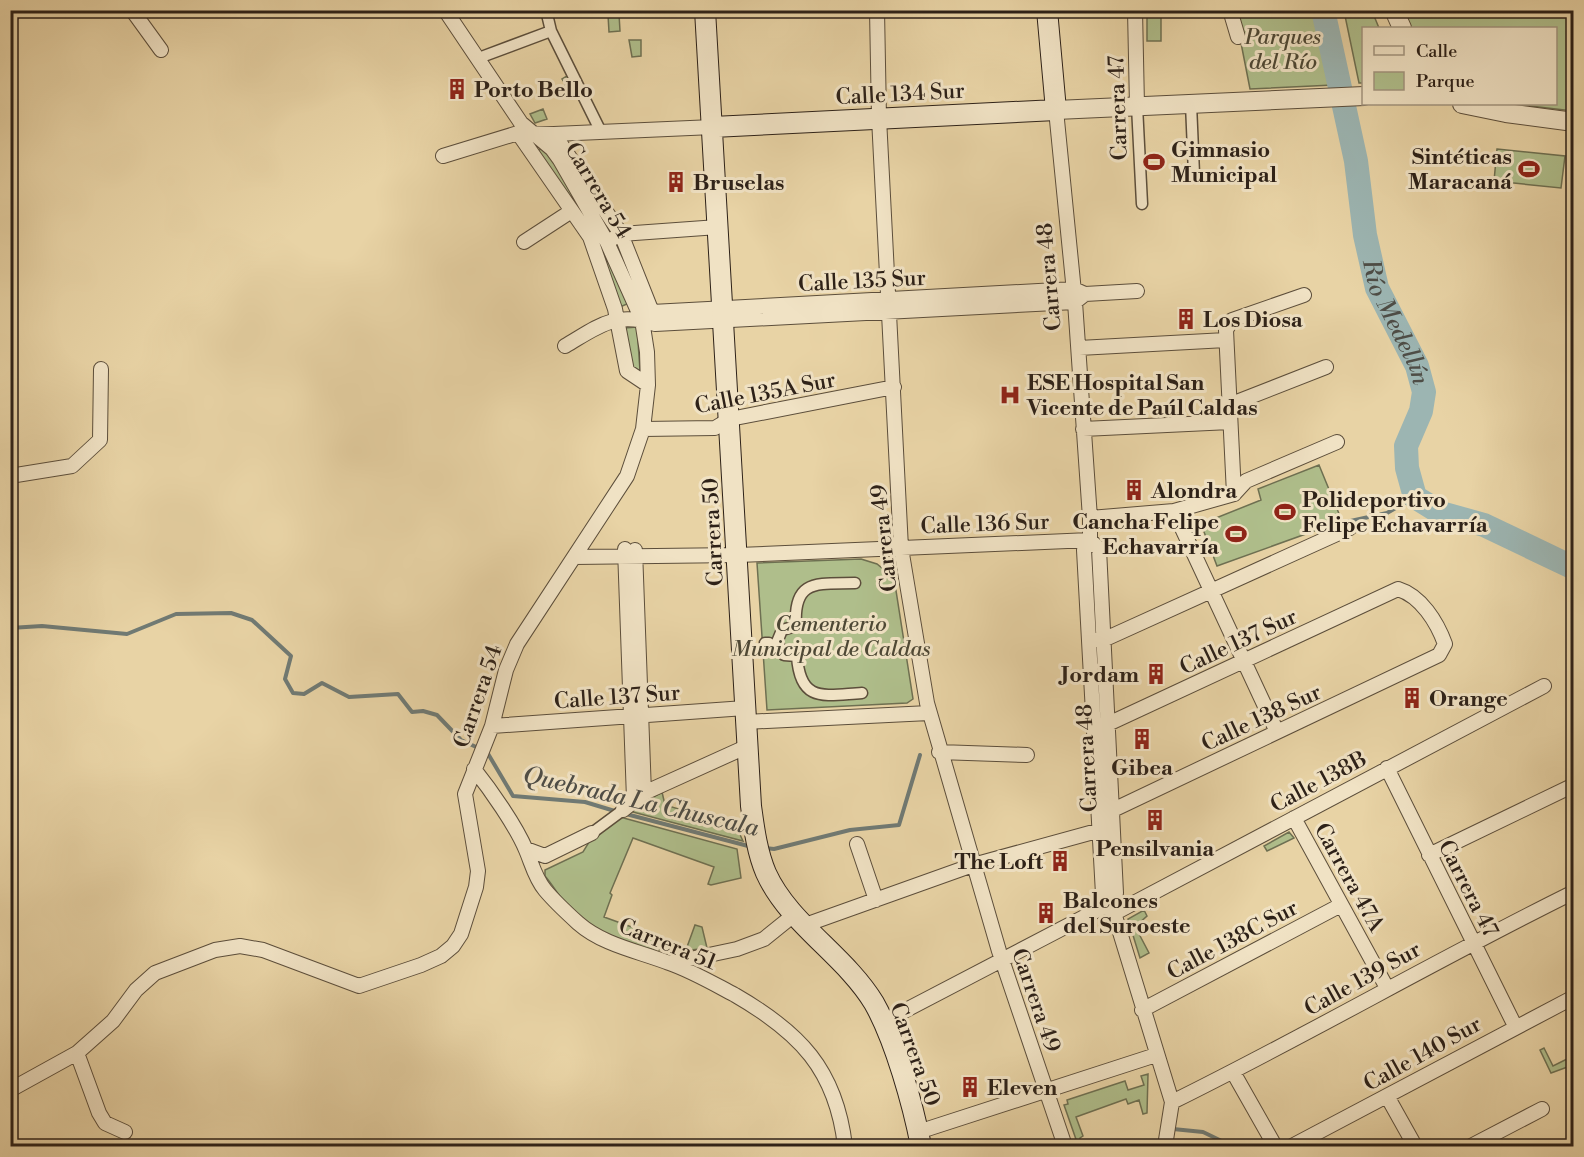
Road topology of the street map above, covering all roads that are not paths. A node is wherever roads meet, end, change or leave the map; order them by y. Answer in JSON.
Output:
{"nodes":[{"id":1,"x":15,"y":10,"type":"edge"},
{"id":2,"x":132,"y":10,"type":"edge"},
{"id":3,"x":445,"y":10,"type":"edge"},
{"id":4,"x":546,"y":10,"type":"edge"},
{"id":5,"x":705,"y":10,"type":"edge"},
{"id":6,"x":877,"y":10,"type":"edge"},
{"id":7,"x":1047,"y":10,"type":"edge"},
{"id":8,"x":1135,"y":10,"type":"edge"},
{"id":9,"x":1230,"y":10,"type":"edge"},
{"id":10,"x":1394,"y":10,"type":"edge"},
{"id":11,"x":10,"y":16,"type":"edge"},
{"id":12,"x":1401,"y":27,"type":"edge"},
{"id":13,"x":551,"y":31,"type":"junction"},
{"id":14,"x":1238,"y":37,"type":"dead end"},
{"id":15,"x":161,"y":50,"type":"dead end"},
{"id":16,"x":484,"y":56,"type":"dead end"},
{"id":17,"x":1362,"y":96,"type":"edge"},
{"id":18,"x":1191,"y":104,"type":"junction"},
{"id":19,"x":1467,"y":105,"type":"edge"},
{"id":20,"x":1137,"y":106,"type":"junction"},
{"id":21,"x":1056,"y":110,"type":"junction"},
{"id":22,"x":879,"y":118,"type":"junction"},
{"id":23,"x":1574,"y":122,"type":"edge"},
{"id":24,"x":713,"y":127,"type":"junction"},
{"id":25,"x":523,"y":132,"type":"junction"},
{"id":26,"x":601,"y":132,"type":"junction"},
{"id":27,"x":554,"y":134,"type":"junction"},
{"id":28,"x":443,"y":156,"type":"dead end"},
{"id":29,"x":1194,"y":174,"type":"dead end"},
{"id":30,"x":1142,"y":204,"type":"dead end"},
{"id":31,"x":570,"y":212,"type":"junction"},
{"id":32,"x":718,"y":227,"type":"junction"},
{"id":33,"x":621,"y":234,"type":"junction"},
{"id":34,"x":524,"y":242,"type":"dead end"},
{"id":35,"x":607,"y":242,"type":"junction"},
{"id":36,"x":594,"y":249,"type":"junction"},
{"id":37,"x":1137,"y":291,"type":"dead end"},
{"id":38,"x":1078,"y":295,"type":"junction"},
{"id":39,"x":1304,"y":295,"type":"dead end"},
{"id":40,"x":890,"y":306,"type":"junction"},
{"id":41,"x":724,"y":314,"type":"junction"},
{"id":42,"x":647,"y":316,"type":"junction"},
{"id":43,"x":618,"y":320,"type":"junction"},
{"id":44,"x":1226,"y":340,"type":"junction"},
{"id":45,"x":565,"y":346,"type":"dead end"},
{"id":46,"x":1079,"y":348,"type":"junction"},
{"id":47,"x":1326,"y":367,"type":"dead end"},
{"id":48,"x":101,"y":369,"type":"dead end"},
{"id":49,"x":648,"y":385,"type":"junction"},
{"id":50,"x":894,"y":387,"type":"junction"},
{"id":51,"x":1229,"y":405,"type":"junction"},
{"id":52,"x":730,"y":419,"type":"junction"},
{"id":53,"x":1230,"y":422,"type":"junction"},
{"id":54,"x":643,"y":429,"type":"junction"},
{"id":55,"x":1083,"y":429,"type":"junction"},
{"id":56,"x":1337,"y":442,"type":"dead end"},
{"id":57,"x":10,"y":476,"type":"edge"},
{"id":58,"x":1234,"y":494,"type":"junction"},
{"id":59,"x":1174,"y":511,"type":"junction"},
{"id":60,"x":1089,"y":519,"type":"junction"},
{"id":61,"x":1350,"y":528,"type":"dead end"},
{"id":62,"x":1090,"y":540,"type":"junction"},
{"id":63,"x":901,"y":548,"type":"junction"},
{"id":64,"x":577,"y":553,"type":"junction"},
{"id":65,"x":630,"y":553,"type":"junction"},
{"id":66,"x":738,"y":555,"type":"junction"},
{"id":67,"x":855,"y":583,"type":"dead end"},
{"id":68,"x":1398,"y":590,"type":"joint"},
{"id":69,"x":1210,"y":593,"type":"junction"},
{"id":70,"x":1097,"y":640,"type":"junction"},
{"id":71,"x":1244,"y":662,"type":"junction"},
{"id":72,"x":1544,"y":686,"type":"dead end"},
{"id":73,"x":862,"y":693,"type":"dead end"},
{"id":74,"x":929,"y":713,"type":"junction"},
{"id":75,"x":635,"y":715,"type":"junction"},
{"id":76,"x":746,"y":715,"type":"junction"},
{"id":77,"x":1101,"y":725,"type":"junction"},
{"id":78,"x":492,"y":726,"type":"junction"},
{"id":79,"x":1278,"y":732,"type":"junction"},
{"id":80,"x":747,"y":746,"type":"junction"},
{"id":81,"x":939,"y":752,"type":"junction"},
{"id":82,"x":1027,"y":755,"type":"dead end"},
{"id":83,"x":1387,"y":768,"type":"junction"},
{"id":84,"x":474,"y":770,"type":"junction"},
{"id":85,"x":1574,"y":785,"type":"edge"},
{"id":86,"x":639,"y":796,"type":"junction"},
{"id":87,"x":1106,"y":810,"type":"junction"},
{"id":88,"x":620,"y":813,"type":"joint"},
{"id":89,"x":1294,"y":818,"type":"junction"},
{"id":90,"x":1107,"y":829,"type":"junction"},
{"id":91,"x":592,"y":833,"type":"joint"},
{"id":92,"x":857,"y":843,"type":"dead end"},
{"id":93,"x":526,"y":849,"type":"junction"},
{"id":94,"x":1429,"y":855,"type":"junction"},
{"id":95,"x":973,"y":866,"type":"junction"},
{"id":96,"x":1574,"y":892,"type":"edge"},
{"id":97,"x":876,"y":900,"type":"junction"},
{"id":98,"x":1341,"y":905,"type":"junction"},
{"id":99,"x":1112,"y":908,"type":"junction"},
{"id":100,"x":800,"y":919,"type":"junction"},
{"id":101,"x":1473,"y":942,"type":"junction"},
{"id":102,"x":1001,"y":959,"type":"junction"},
{"id":103,"x":671,"y":963,"type":"junction"},
{"id":104,"x":1387,"y":988,"type":"junction"},
{"id":105,"x":1574,"y":997,"type":"edge"},
{"id":106,"x":1142,"y":1010,"type":"junction"},
{"id":107,"x":883,"y":1022,"type":"junction"},
{"id":108,"x":1515,"y":1026,"type":"junction"},
{"id":109,"x":77,"y":1053,"type":"junction"},
{"id":110,"x":1156,"y":1055,"type":"junction"},
{"id":111,"x":1233,"y":1072,"type":"junction"},
{"id":112,"x":10,"y":1090,"type":"edge"},
{"id":113,"x":1046,"y":1090,"type":"junction"},
{"id":114,"x":1387,"y":1096,"type":"junction"},
{"id":115,"x":1172,"y":1102,"type":"junction"},
{"id":116,"x":1542,"y":1109,"type":"dead end"},
{"id":117,"x":125,"y":1131,"type":"dead end"},
{"id":118,"x":920,"y":1139,"type":"edge"},
{"id":119,"x":845,"y":1146,"type":"edge"},
{"id":120,"x":1065,"y":1146,"type":"edge"},
{"id":121,"x":1165,"y":1146,"type":"edge"},
{"id":122,"x":1275,"y":1146,"type":"edge"},
{"id":123,"x":1292,"y":1146,"type":"edge"},
{"id":124,"x":1415,"y":1146,"type":"edge"},
{"id":125,"x":1472,"y":1146,"type":"edge"}],
"edges":[{"from":1,"to":11,"type":"street"},
{"from":2,"to":15,"type":"street"},
{"from":3,"to":25,"type":"street","name":"Carrera 54"},
{"from":4,"to":13,"type":"street"},
{"from":5,"to":24,"type":"main road","name":"Carrera 50"},
{"from":6,"to":22,"type":"street","name":"Carrera 49"},
{"from":7,"to":21,"type":"main road","name":"Carrera 48"},
{"from":8,"to":20,"type":"street","name":"Carrera 47"},
{"from":9,"to":14,"type":"street"},
{"from":10,"to":12,"type":"street"},
{"from":13,"to":16,"type":"street"},
{"from":13,"to":26,"type":"street"},
{"from":17,"to":18,"type":"street","name":"Calle 134 Sur"},
{"from":18,"to":20,"type":"street","name":"Calle 134 Sur"},
{"from":18,"to":29,"type":"street"},
{"from":19,"to":23,"type":"street"},
{"from":20,"to":21,"type":"street","name":"Calle 134 Sur"},
{"from":20,"to":30,"type":"street","name":"Carrera 47"},
{"from":21,"to":22,"type":"main road","name":"Calle 134 Sur"},
{"from":21,"to":38,"type":"street","name":"Carrera 48"},
{"from":22,"to":24,"type":"main road","name":"Calle 134 Sur"},
{"from":22,"to":40,"type":"street","name":"Carrera 49"},
{"from":24,"to":26,"type":"street","name":"Calle 134 Sur"},
{"from":24,"to":32,"type":"main road","name":"Carrera 50"},
{"from":25,"to":27,"type":"street","name":"Calle 134 Sur"},
{"from":25,"to":28,"type":"street","name":"Calle 134 Sur"},
{"from":25,"to":31,"type":"street","name":"Carrera 54"},
{"from":25,"to":35,"type":"street","name":"Carrera 54"},
{"from":26,"to":27,"type":"street","name":"Calle 134 Sur"},
{"from":27,"to":33,"type":"street","name":"Carrera 54"},
{"from":31,"to":34,"type":"street"},
{"from":31,"to":36,"type":"street","name":"Carrera 54"},
{"from":32,"to":33,"type":"street"},
{"from":32,"to":41,"type":"main road","name":"Carrera 50"},
{"from":33,"to":35,"type":"street"},
{"from":33,"to":42,"type":"street","name":"Carrera 54"},
{"from":35,"to":36,"type":"street"},
{"from":35,"to":42,"type":"street","name":"Carrera 54"},
{"from":36,"to":43,"type":"street","name":"Carrera 54"},
{"from":37,"to":38,"type":"street","name":"Calle 135 Sur"},
{"from":38,"to":40,"type":"street","name":"Calle 135 Sur"},
{"from":38,"to":46,"type":"street","name":"Carrera 48"},
{"from":39,"to":44,"type":"street"},
{"from":40,"to":41,"type":"street","name":"Calle 135 Sur"},
{"from":40,"to":50,"type":"street","name":"Carrera 49"},
{"from":41,"to":42,"type":"street","name":"Calle 135 Sur"},
{"from":41,"to":52,"type":"main road","name":"Carrera 50"},
{"from":42,"to":43,"type":"street","name":"Calle 135 Sur"},
{"from":42,"to":49,"type":"street","name":"Carrera 54"},
{"from":43,"to":45,"type":"street","name":"Calle 135 Sur"},
{"from":43,"to":49,"type":"street","name":"Carrera 54"},
{"from":44,"to":46,"type":"street"},
{"from":44,"to":51,"type":"street"},
{"from":46,"to":55,"type":"street","name":"Carrera 48"},
{"from":47,"to":51,"type":"street"},
{"from":48,"to":57,"type":"street"},
{"from":49,"to":54,"type":"street","name":"Carrera 54"},
{"from":50,"to":52,"type":"street","name":"Calle 135A Sur"},
{"from":50,"to":63,"type":"street","name":"Carrera 49"},
{"from":51,"to":53,"type":"street"},
{"from":52,"to":54,"type":"street","name":"Calle 135A Sur"},
{"from":52,"to":66,"type":"main road","name":"Carrera 50"},
{"from":53,"to":55,"type":"street"},
{"from":53,"to":58,"type":"street"},
{"from":54,"to":64,"type":"street","name":"Carrera 54"},
{"from":55,"to":60,"type":"street","name":"Carrera 48"},
{"from":56,"to":58,"type":"street"},
{"from":58,"to":59,"type":"street"},
{"from":59,"to":60,"type":"street"},
{"from":59,"to":69,"type":"street"},
{"from":60,"to":62,"type":"street","name":"Carrera 48"},
{"from":61,"to":69,"type":"street"},
{"from":62,"to":63,"type":"street","name":"Calle 136 Sur"},
{"from":62,"to":70,"type":"street","name":"Carrera 48"},
{"from":63,"to":66,"type":"street","name":"Calle 136 Sur"},
{"from":63,"to":74,"type":"street","name":"Carrera 49"},
{"from":64,"to":65,"type":"street","name":"Calle 136 Sur"},
{"from":64,"to":78,"type":"street","name":"Carrera 54"},
{"from":65,"to":66,"type":"street","name":"Calle 136 Sur"},
{"from":65,"to":75,"type":"street"},
{"from":66,"to":76,"type":"main road","name":"Carrera 50"},
{"from":67,"to":73,"type":"street"},
{"from":68,"to":71,"type":"street","name":"Calle 137 Sur"},
{"from":68,"to":79,"type":"street","name":"Calle 138 Sur"},
{"from":69,"to":70,"type":"street"},
{"from":69,"to":71,"type":"street"},
{"from":70,"to":77,"type":"street","name":"Carrera 48"},
{"from":71,"to":77,"type":"street","name":"Calle 137 Sur"},
{"from":71,"to":79,"type":"street"},
{"from":72,"to":83,"type":"street","name":"Calle 138B"},
{"from":74,"to":76,"type":"street","name":"Calle 137 Sur"},
{"from":74,"to":81,"type":"street","name":"Carrera 49"},
{"from":75,"to":76,"type":"street","name":"Calle 137 Sur"},
{"from":75,"to":78,"type":"street","name":"Calle 137 Sur"},
{"from":75,"to":86,"type":"street"},
{"from":76,"to":80,"type":"main road","name":"Carrera 50"},
{"from":77,"to":87,"type":"street","name":"Carrera 48"},
{"from":78,"to":84,"type":"street","name":"Carrera 54"},
{"from":79,"to":87,"type":"street","name":"Calle 138 Sur"},
{"from":80,"to":86,"type":"street"},
{"from":80,"to":100,"type":"main road","name":"Carrera 50"},
{"from":81,"to":82,"type":"street"},
{"from":81,"to":95,"type":"street","name":"Carrera 49"},
{"from":83,"to":89,"type":"street","name":"Calle 138B"},
{"from":83,"to":94,"type":"street","name":"Carrera 47"},
{"from":84,"to":93,"type":"street","name":"Carrera 51"},
{"from":84,"to":109,"type":"street","name":"Carrera 54"},
{"from":85,"to":94,"type":"street"},
{"from":86,"to":88,"type":"street"},
{"from":87,"to":90,"type":"street","name":"Carrera 48"},
{"from":88,"to":91,"type":"street"},
{"from":89,"to":98,"type":"street","name":"Carrera 47A"},
{"from":89,"to":99,"type":"street","name":"Calle 138B"},
{"from":90,"to":95,"type":"street"},
{"from":90,"to":99,"type":"street","name":"Carrera 48"},
{"from":91,"to":93,"type":"street"},
{"from":92,"to":97,"type":"street"},
{"from":93,"to":103,"type":"street","name":"Carrera 51"},
{"from":94,"to":101,"type":"street","name":"Carrera 47"},
{"from":95,"to":97,"type":"street"},
{"from":95,"to":102,"type":"street","name":"Carrera 49"},
{"from":96,"to":101,"type":"street","name":"Calle 139 Sur"},
{"from":97,"to":100,"type":"street"},
{"from":98,"to":104,"type":"street","name":"Carrera 47A"},
{"from":98,"to":106,"type":"street","name":"Calle 138C Sur"},
{"from":99,"to":102,"type":"street","name":"Calle 138B"},
{"from":99,"to":106,"type":"street","name":"Carrera 48"},
{"from":100,"to":103,"type":"street"},
{"from":100,"to":107,"type":"main road","name":"Carrera 50"},
{"from":101,"to":104,"type":"street","name":"Calle 139 Sur"},
{"from":101,"to":108,"type":"street","name":"Carrera 47"},
{"from":102,"to":107,"type":"street","name":"Calle 138B"},
{"from":102,"to":113,"type":"street","name":"Carrera 49"},
{"from":103,"to":119,"type":"street","name":"Carrera 51"},
{"from":104,"to":111,"type":"street","name":"Calle 139 Sur"},
{"from":105,"to":108,"type":"street","name":"Calle 140 Sur"},
{"from":106,"to":110,"type":"street","name":"Carrera 48"},
{"from":107,"to":118,"type":"main road","name":"Carrera 50"},
{"from":108,"to":114,"type":"street","name":"Calle 140 Sur"},
{"from":109,"to":112,"type":"street"},
{"from":109,"to":117,"type":"street"},
{"from":110,"to":113,"type":"street"},
{"from":110,"to":115,"type":"street","name":"Carrera 48"},
{"from":111,"to":115,"type":"street","name":"Calle 139 Sur"},
{"from":111,"to":122,"type":"street"},
{"from":113,"to":118,"type":"street"},
{"from":113,"to":120,"type":"street","name":"Carrera 49"},
{"from":114,"to":123,"type":"street","name":"Calle 140 Sur"},
{"from":114,"to":124,"type":"street"},
{"from":115,"to":121,"type":"street","name":"Carrera 48"},
{"from":116,"to":125,"type":"street"}]}
